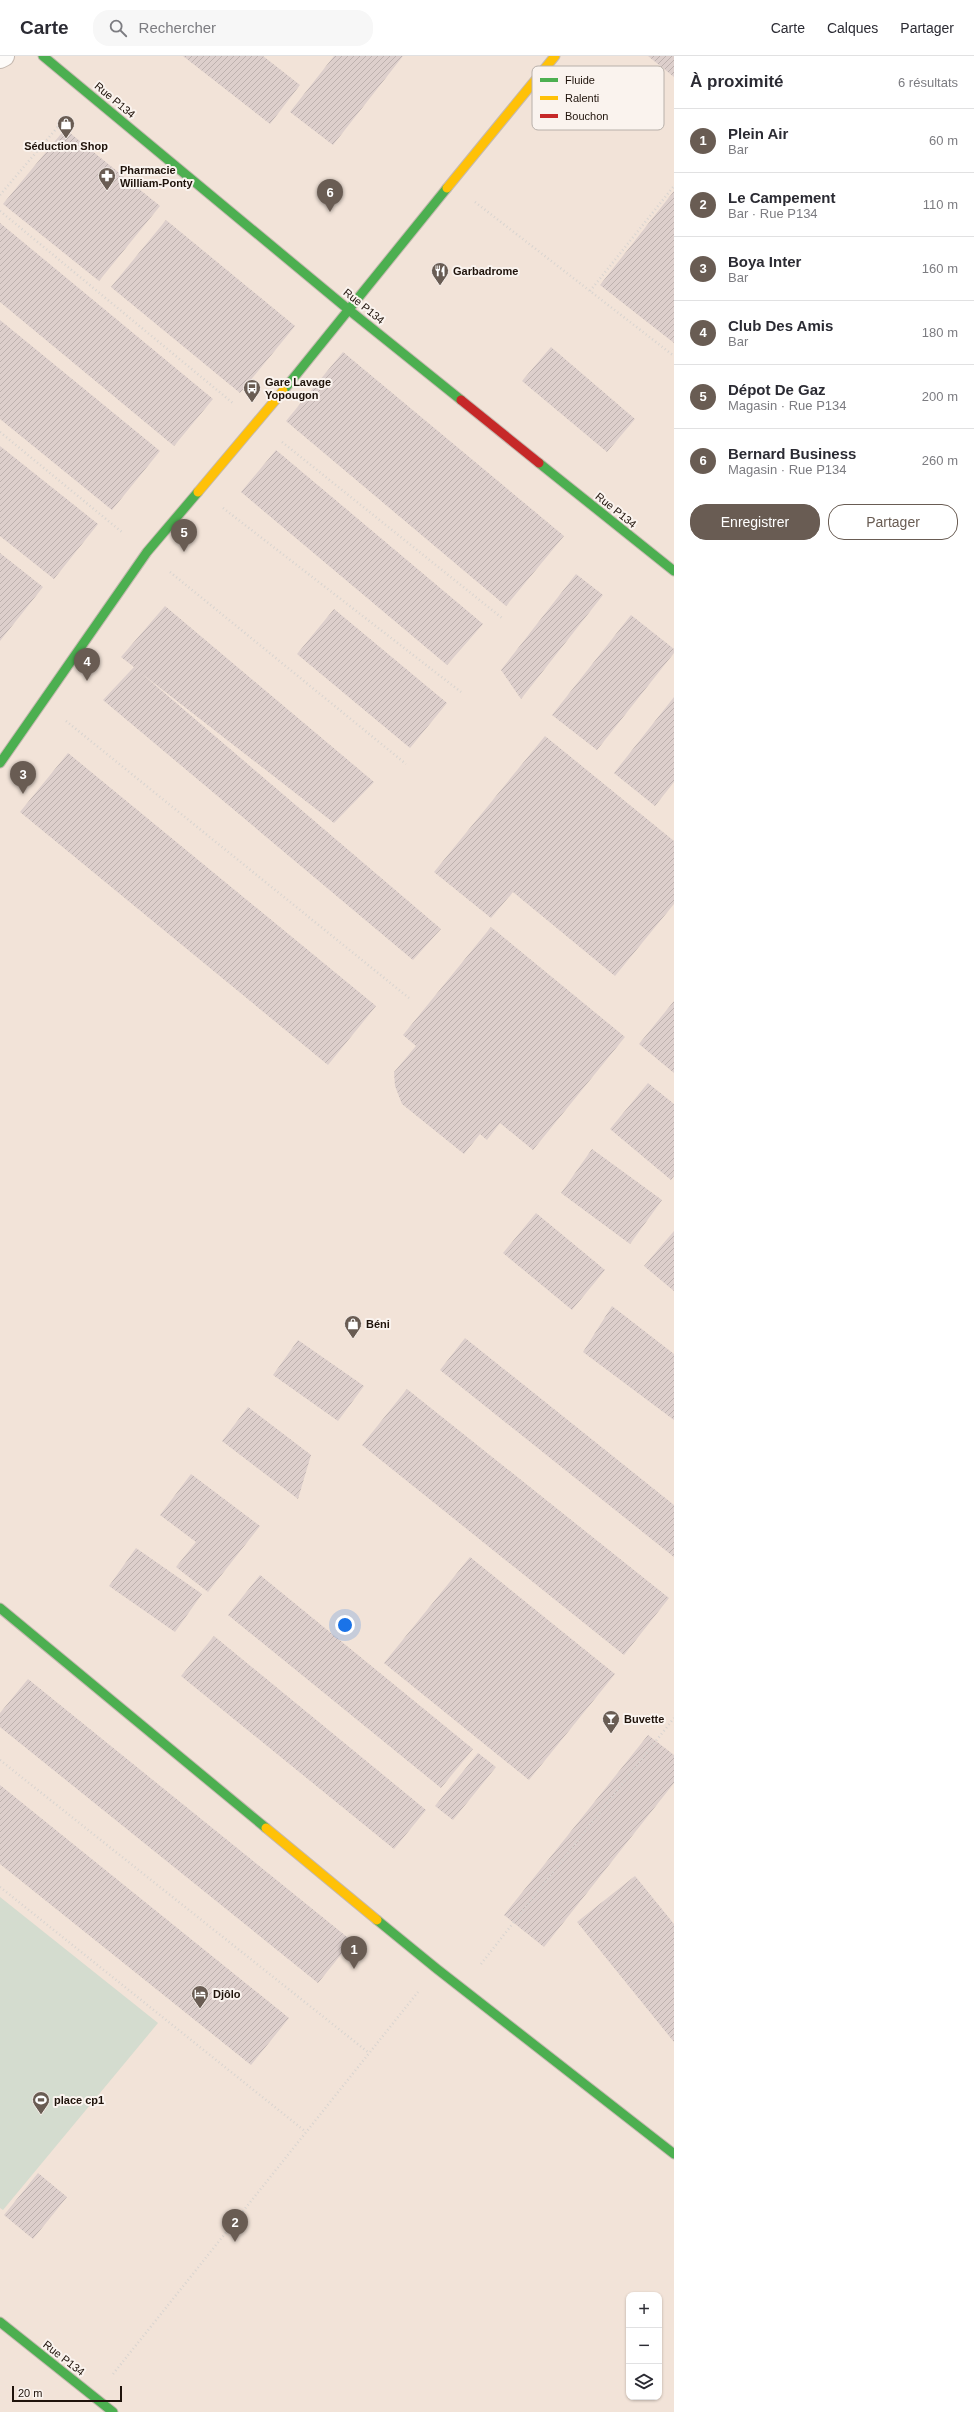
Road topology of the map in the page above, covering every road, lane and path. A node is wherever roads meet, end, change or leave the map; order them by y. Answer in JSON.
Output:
{"nodes":[{"id":1,"x":4,"y":56,"type":"edge"},
{"id":2,"x":43,"y":56,"type":"edge"},
{"id":3,"x":555,"y":56,"type":"edge"},
{"id":4,"x":0,"y":58,"type":"edge"},
{"id":5,"x":547,"y":66,"type":"edge"},
{"id":6,"x":532,"y":84,"type":"edge"},
{"id":7,"x":87,"y":92,"type":"junction"},
{"id":8,"x":451,"y":183,"type":"junction"},
{"id":9,"x":674,"y":186,"type":"edge"},
{"id":10,"x":0,"y":195,"type":"edge"},
{"id":11,"x":590,"y":291,"type":"junction"},
{"id":12,"x":349,"y":310,"type":"junction"},
{"id":13,"x":674,"y":356,"type":"edge"},
{"id":14,"x":0,"y":432,"type":"edge"},
{"id":15,"x":199,"y":490,"type":"junction"},
{"id":16,"x":146,"y":552,"type":"junction"},
{"id":17,"x":674,"y":571,"type":"edge"},
{"id":18,"x":461,"y":692,"type":"dead end"},
{"id":19,"x":42,"y":702,"type":"junction"},
{"id":20,"x":0,"y":763,"type":"edge"},
{"id":21,"x":406,"y":764,"type":"dead end"},
{"id":22,"x":410,"y":998,"type":"dead end"},
{"id":23,"x":0,"y":1608,"type":"edge"},
{"id":24,"x":674,"y":1718,"type":"edge"},
{"id":25,"x":0,"y":1760,"type":"edge"},
{"id":26,"x":0,"y":1887,"type":"edge"},
{"id":27,"x":437,"y":1968,"type":"junction"},
{"id":28,"x":462,"y":1988,"type":"junction"},
{"id":29,"x":368,"y":2053,"type":"junction"},
{"id":30,"x":306,"y":2132,"type":"junction"},
{"id":31,"x":674,"y":2154,"type":"edge"},
{"id":32,"x":0,"y":2322,"type":"edge"},
{"id":33,"x":95,"y":2397,"type":"junction"},
{"id":34,"x":113,"y":2412,"type":"edge"}],
"edges":[{"from":1,"to":4,"type":"lane"},
{"from":2,"to":7,"type":"street","name":"Rue P134"},
{"from":3,"to":5,"type":"street"},
{"from":6,"to":8,"type":"street"},
{"from":7,"to":10,"type":"path"},
{"from":7,"to":12,"type":"street","name":"Rue P134"},
{"from":8,"to":11,"type":"path"},
{"from":8,"to":12,"type":"street"},
{"from":9,"to":11,"type":"path"},
{"from":11,"to":13,"type":"path"},
{"from":12,"to":15,"type":"street"},
{"from":12,"to":17,"type":"street","name":"Rue P134"},
{"from":14,"to":16,"type":"path"},
{"from":15,"to":16,"type":"street"},
{"from":15,"to":18,"type":"path"},
{"from":16,"to":19,"type":"street"},
{"from":16,"to":21,"type":"path"},
{"from":19,"to":20,"type":"street"},
{"from":19,"to":22,"type":"path"},
{"from":23,"to":27,"type":"street"},
{"from":24,"to":28,"type":"path"},
{"from":25,"to":29,"type":"path"},
{"from":26,"to":30,"type":"path"},
{"from":27,"to":28,"type":"street"},
{"from":27,"to":29,"type":"path"},
{"from":28,"to":31,"type":"street"},
{"from":29,"to":30,"type":"path"},
{"from":30,"to":33,"type":"path"},
{"from":32,"to":33,"type":"street","name":"Rue P134"},
{"from":33,"to":34,"type":"street","name":"Rue P134"}]}
